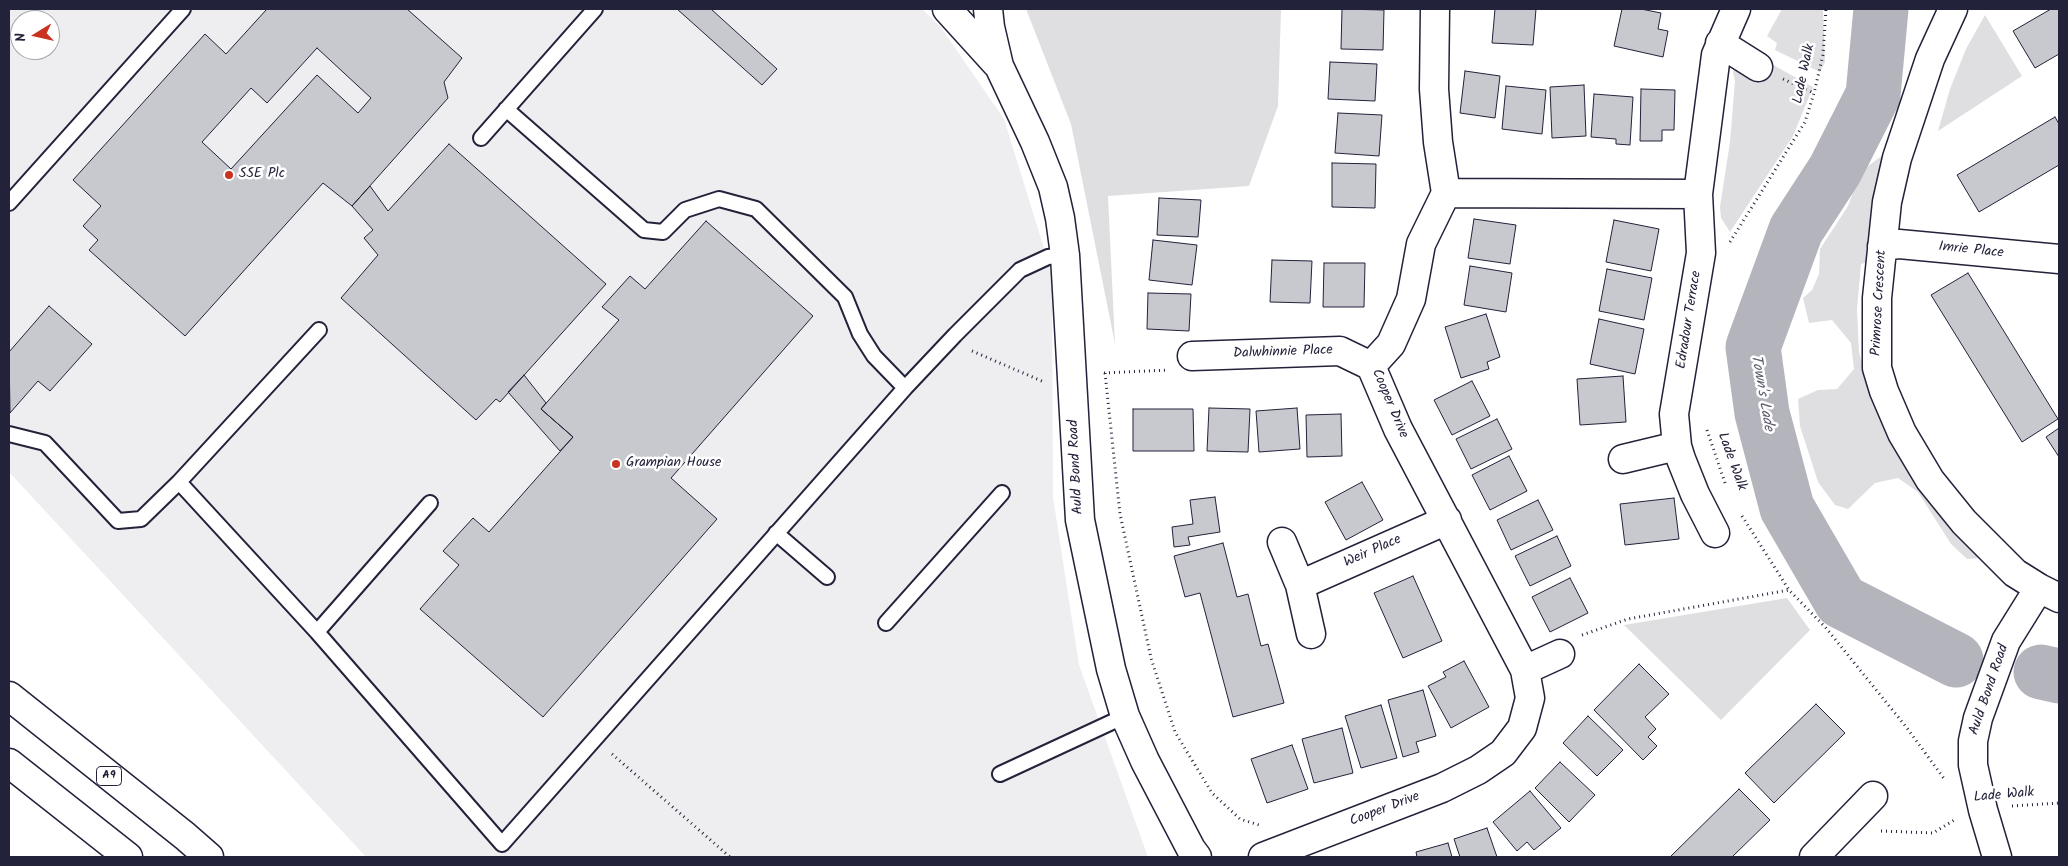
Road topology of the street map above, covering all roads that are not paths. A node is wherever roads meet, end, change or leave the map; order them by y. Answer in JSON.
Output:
{"nodes":[{"id":1,"x":183,"y":9,"type":"edge"},
{"id":2,"x":595,"y":9,"type":"edge"},
{"id":3,"x":947,"y":9,"type":"edge"},
{"id":4,"x":988,"y":9,"type":"edge"},
{"id":5,"x":1435,"y":9,"type":"edge"},
{"id":6,"x":1736,"y":9,"type":"edge"},
{"id":7,"x":1953,"y":9,"type":"edge"},
{"id":8,"x":1720,"y":43,"type":"junction"},
{"id":9,"x":999,"y":66,"type":"junction"},
{"id":10,"x":1758,"y":67,"type":"dead end"},
{"id":11,"x":506,"y":109,"type":"junction"},
{"id":12,"x":481,"y":138,"type":"dead end"},
{"id":13,"x":1446,"y":193,"type":"junction"},
{"id":14,"x":1698,"y":194,"type":"junction"},
{"id":15,"x":9,"y":204,"type":"edge"},
{"id":16,"x":1882,"y":246,"type":"junction"},
{"id":17,"x":1065,"y":255,"type":"junction"},
{"id":18,"x":2059,"y":259,"type":"edge"},
{"id":19,"x":319,"y":330,"type":"dead end"},
{"id":20,"x":1192,"y":356,"type":"road end"},
{"id":21,"x":1371,"y":366,"type":"junction"},
{"id":22,"x":905,"y":388,"type":"junction"},
{"id":23,"x":9,"y":434,"type":"edge"},
{"id":24,"x":1677,"y":446,"type":"junction"},
{"id":25,"x":1622,"y":459,"type":"dead end"},
{"id":26,"x":179,"y":482,"type":"junction"},
{"id":27,"x":1002,"y":493,"type":"dead end"},
{"id":28,"x":430,"y":503,"type":"dead end"},
{"id":29,"x":1447,"y":520,"type":"junction"},
{"id":30,"x":1715,"y":532,"type":"dead end"},
{"id":31,"x":776,"y":533,"type":"junction"},
{"id":32,"x":1282,"y":542,"type":"dead end"},
{"id":33,"x":827,"y":577,"type":"dead end"},
{"id":34,"x":1300,"y":585,"type":"junction"},
{"id":35,"x":2049,"y":593,"type":"edge"},
{"id":36,"x":886,"y":623,"type":"dead end"},
{"id":37,"x":317,"y":632,"type":"junction"},
{"id":38,"x":1311,"y":634,"type":"dead end"},
{"id":39,"x":1560,"y":654,"type":"road end"},
{"id":40,"x":1525,"y":670,"type":"junction"},
{"id":41,"x":9,"y":696,"type":"edge"},
{"id":42,"x":1125,"y":716,"type":"junction"},
{"id":43,"x":9,"y":763,"type":"edge"},
{"id":44,"x":1000,"y":774,"type":"dead end"},
{"id":45,"x":1873,"y":796,"type":"dead end"},
{"id":46,"x":1271,"y":853,"type":"edge"},
{"id":47,"x":128,"y":857,"type":"edge"},
{"id":48,"x":209,"y":857,"type":"edge"},
{"id":49,"x":1198,"y":857,"type":"edge"},
{"id":50,"x":1814,"y":857,"type":"edge"},
{"id":51,"x":1997,"y":857,"type":"edge"}],
"edges":[{"from":1,"to":15,"type":"lane"},
{"from":2,"to":11,"type":"lane"},
{"from":3,"to":9,"type":"main road","name":"Auld Bond Road"},
{"from":4,"to":9,"type":"main road","name":"Auld Bond Road"},
{"from":5,"to":13,"type":"main road"},
{"from":6,"to":8,"type":"main road","name":"Edradour Terrace"},
{"from":7,"to":16,"type":"main road","name":"Primrose Crescent"},
{"from":8,"to":10,"type":"main road"},
{"from":8,"to":14,"type":"main road","name":"Edradour Terrace"},
{"from":9,"to":17,"type":"main road","name":"Auld Bond Road"},
{"from":11,"to":12,"type":"lane"},
{"from":11,"to":22,"type":"lane"},
{"from":13,"to":14,"type":"main road"},
{"from":13,"to":21,"type":"main road","name":"Cooper Drive"},
{"from":14,"to":24,"type":"main road","name":"Edradour Terrace"},
{"from":16,"to":18,"type":"main road","name":"Imrie Place"},
{"from":16,"to":35,"type":"main road","name":"Primrose Crescent"},
{"from":17,"to":22,"type":"lane"},
{"from":17,"to":42,"type":"main road","name":"Auld Bond Road"},
{"from":19,"to":26,"type":"lane"},
{"from":20,"to":21,"type":"main road","name":"Dalwhinnie Place"},
{"from":21,"to":29,"type":"main road","name":"Cooper Drive"},
{"from":22,"to":31,"type":"lane"},
{"from":23,"to":26,"type":"lane"},
{"from":24,"to":25,"type":"main road"},
{"from":24,"to":30,"type":"main road","name":"Edradour Terrace"},
{"from":26,"to":37,"type":"lane"},
{"from":27,"to":36,"type":"lane"},
{"from":28,"to":37,"type":"lane"},
{"from":29,"to":34,"type":"main road","name":"Weir Place"},
{"from":29,"to":40,"type":"main road","name":"Cooper Drive"},
{"from":31,"to":33,"type":"lane"},
{"from":31,"to":37,"type":"lane"},
{"from":32,"to":34,"type":"main road"},
{"from":34,"to":38,"type":"main road"},
{"from":35,"to":51,"type":"main road","name":"Auld Bond Road"},
{"from":39,"to":40,"type":"main road"},
{"from":40,"to":46,"type":"main road","name":"Cooper Drive"},
{"from":41,"to":48,"type":"main road","number":"A9"},
{"from":42,"to":44,"type":"lane"},
{"from":42,"to":49,"type":"main road","name":"Auld Bond Road"},
{"from":43,"to":47,"type":"main road"},
{"from":45,"to":50,"type":"main road"}]}
